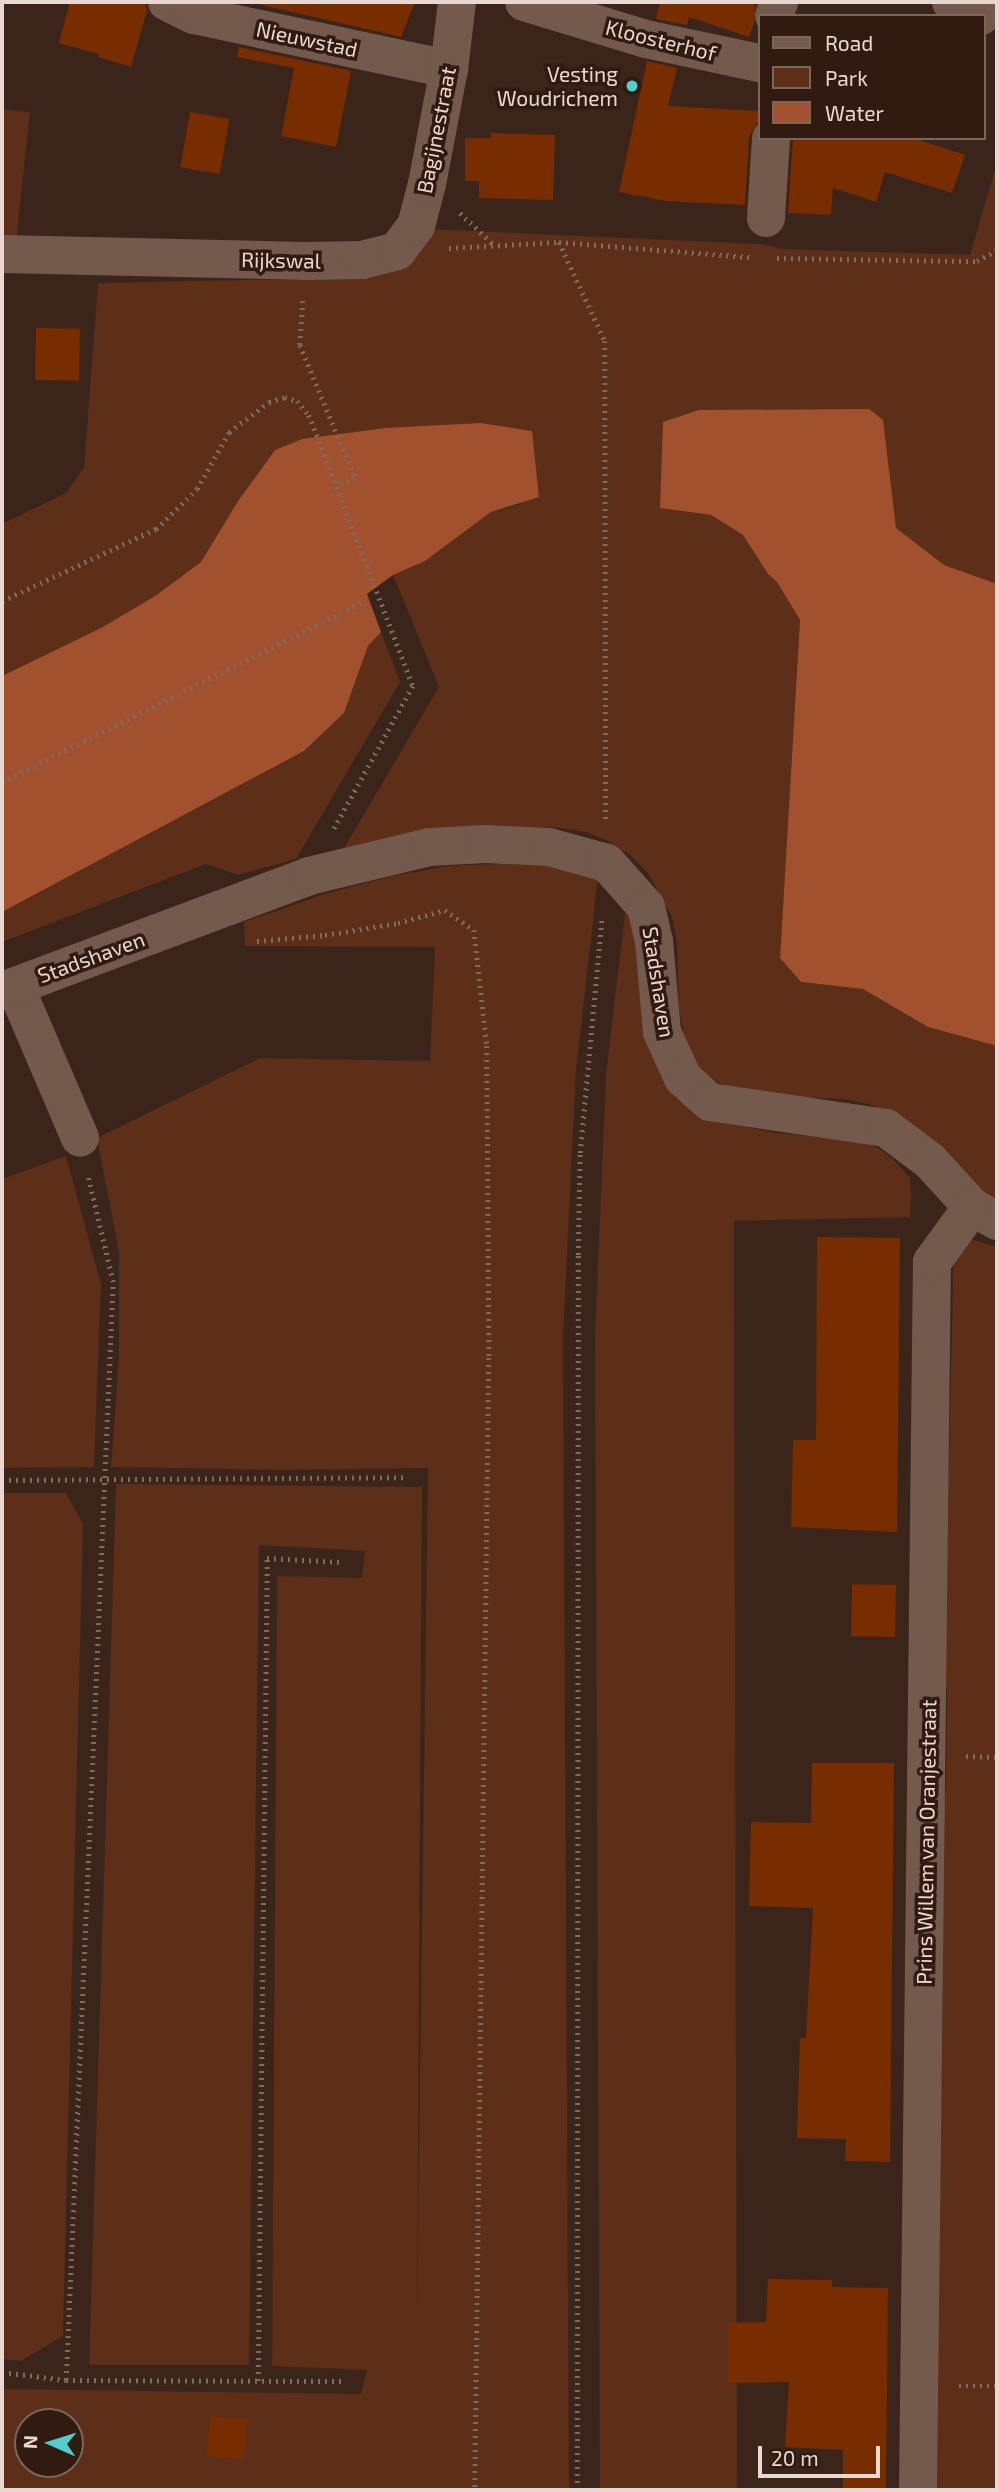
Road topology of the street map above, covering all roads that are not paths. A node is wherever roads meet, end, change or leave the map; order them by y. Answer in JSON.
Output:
{"nodes":[{"id":1,"x":167,"y":2,"type":"edge"},
{"id":2,"x":457,"y":2,"type":"edge"},
{"id":3,"x":524,"y":2,"type":"edge"},
{"id":4,"x":951,"y":2,"type":"edge"},
{"id":5,"x":982,"y":14,"type":"edge"},
{"id":6,"x":758,"y":63,"type":"edge"},
{"id":7,"x":449,"y":69,"type":"junction"},
{"id":8,"x":771,"y":140,"type":"edge"},
{"id":9,"x":766,"y":218,"type":"dead end"},
{"id":10,"x":397,"y":251,"type":"joint"},
{"id":11,"x":2,"y":254,"type":"edge"},
{"id":12,"x":8,"y":988,"type":"edge"},
{"id":13,"x":80,"y":1138,"type":"road end"},
{"id":14,"x":985,"y":1214,"type":"edge"},
{"id":15,"x":918,"y":2490,"type":"edge"}],
"edges":[{"from":1,"to":7,"type":"street","name":"Nieuwstad"},
{"from":2,"to":7,"type":"street","name":"Bagijnestraat"},
{"from":3,"to":6,"type":"street","name":"Kloosterhof"},
{"from":4,"to":5,"type":"street"},
{"from":7,"to":10,"type":"street","name":"Bagijnestraat"},
{"from":8,"to":9,"type":"street"},
{"from":10,"to":11,"type":"street","name":"Rijkswal"},
{"from":12,"to":13,"type":"street"},
{"from":12,"to":14,"type":"street","name":"Stadshaven"},
{"from":14,"to":15,"type":"street","name":"Prins Willem van Oranjestraat"}]}
